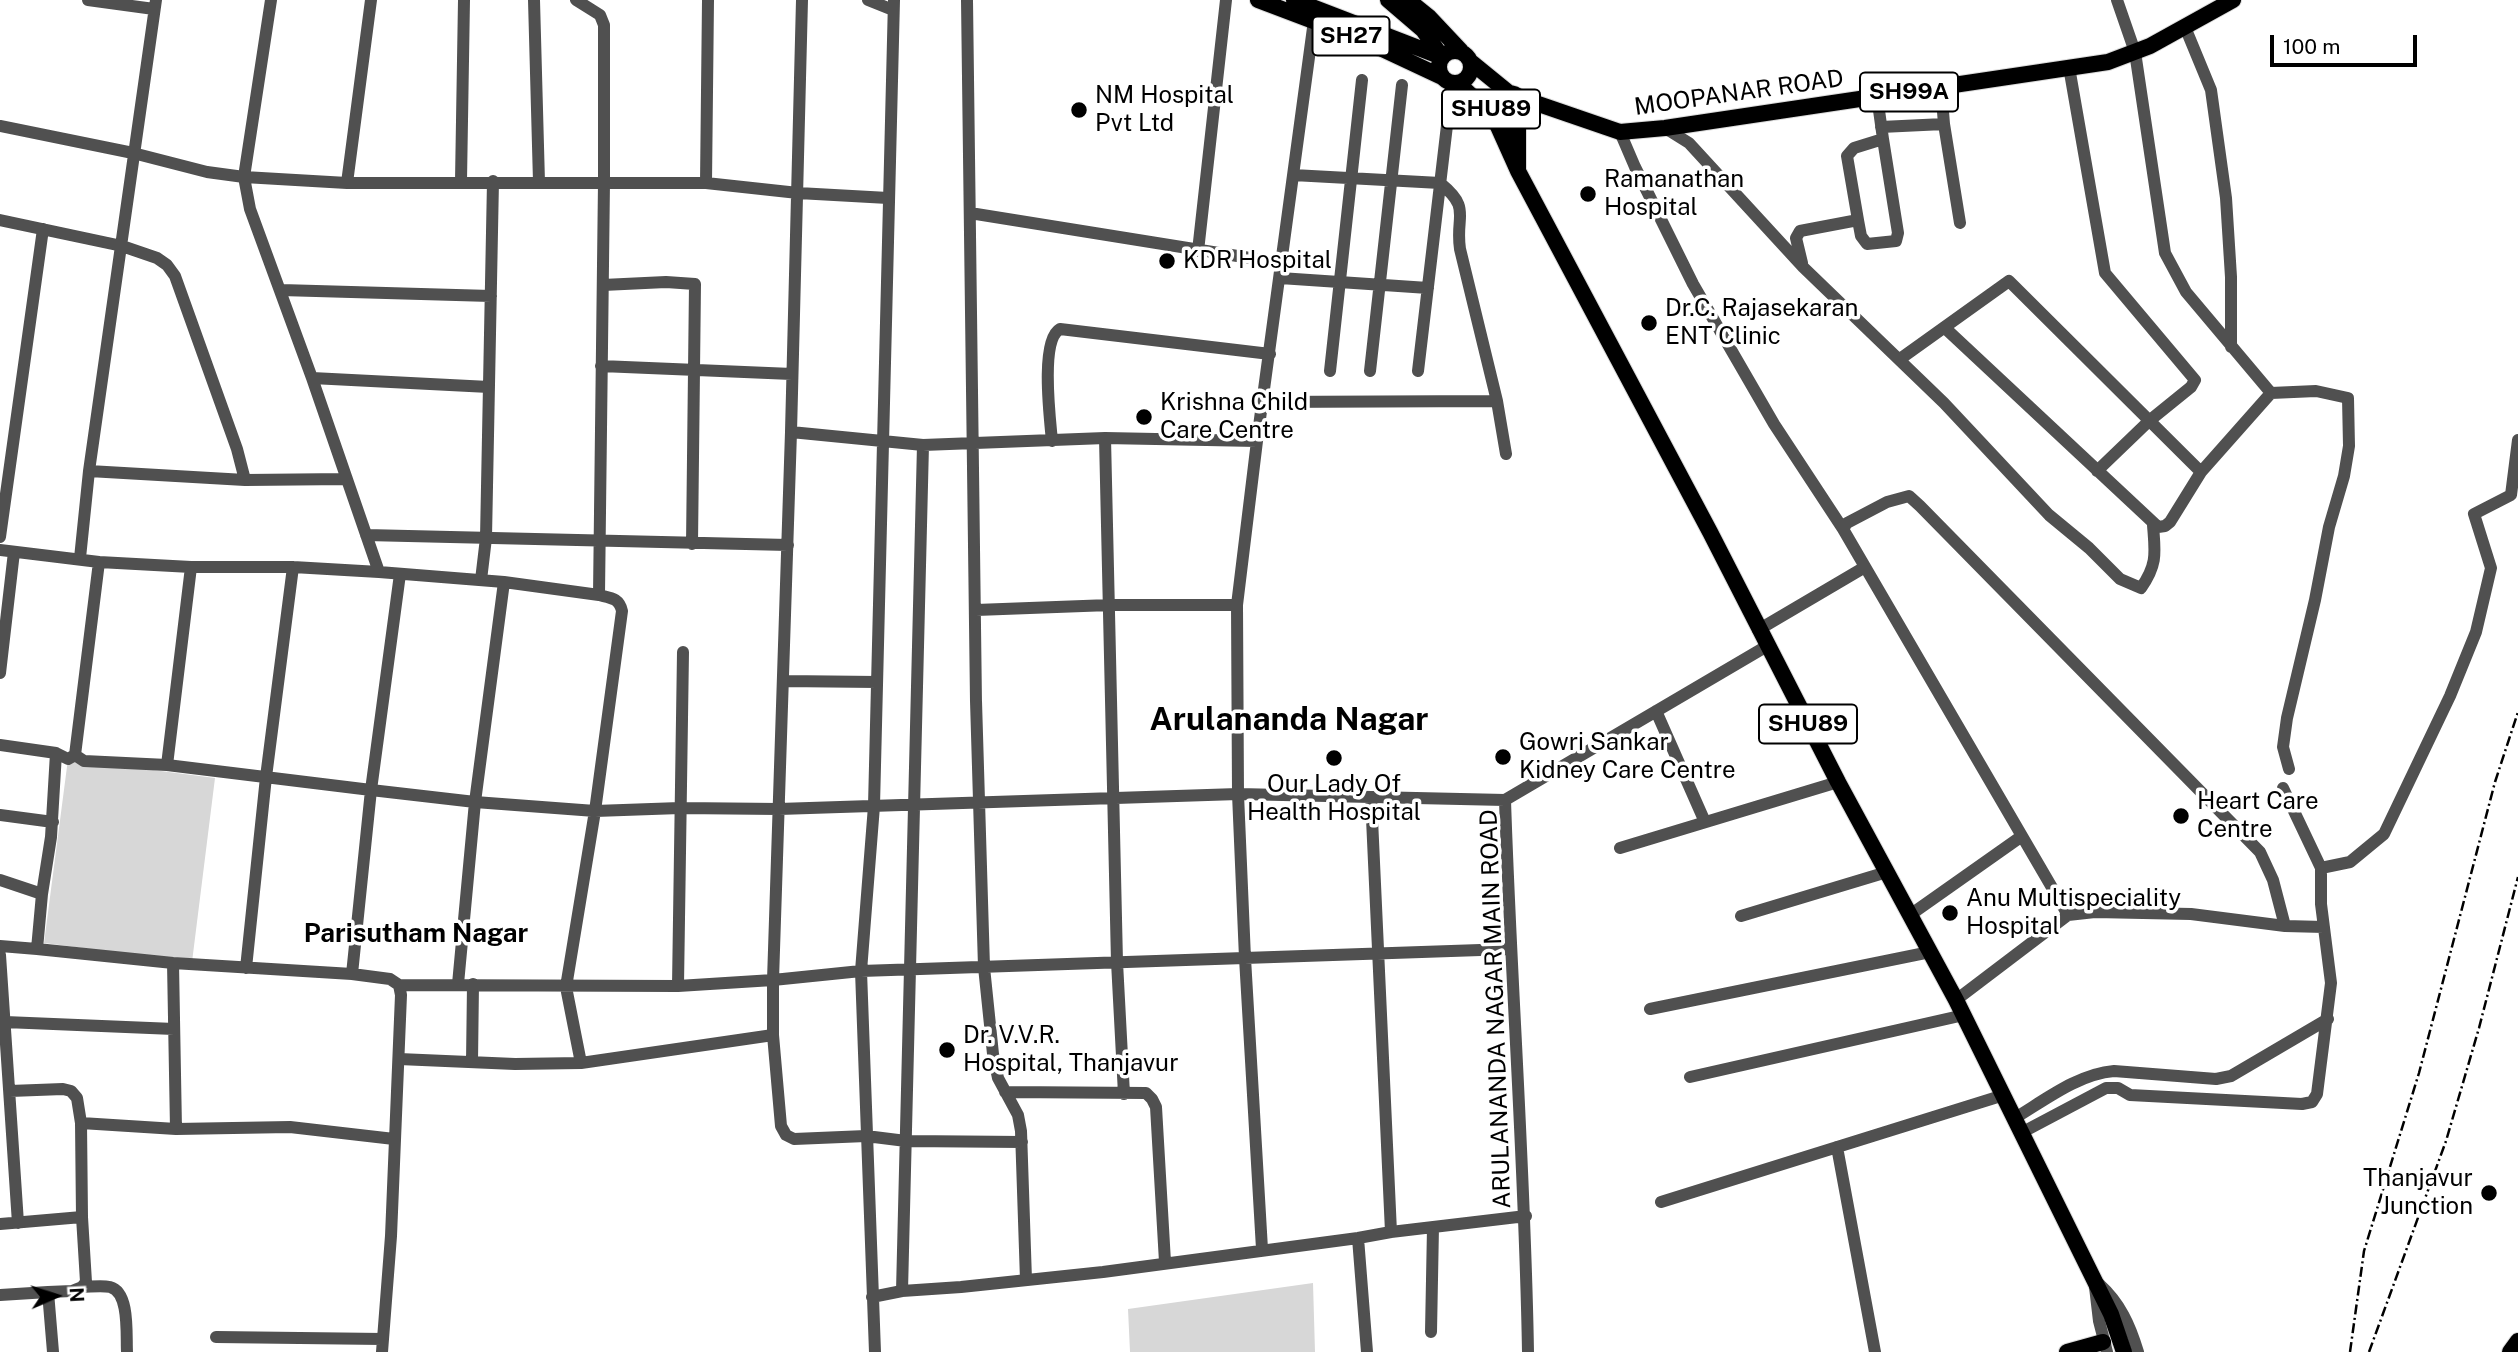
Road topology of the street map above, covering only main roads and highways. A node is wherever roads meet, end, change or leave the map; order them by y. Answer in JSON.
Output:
{"nodes":[{"id":1,"x":1258,"y":0,"type":"edge"},
{"id":2,"x":1294,"y":0,"type":"edge"},
{"id":3,"x":1388,"y":0,"type":"edge"},
{"id":4,"x":1408,"y":0,"type":"edge"},
{"id":5,"x":2233,"y":0,"type":"edge"},
{"id":6,"x":1314,"y":15,"type":"junction"},
{"id":7,"x":1442,"y":57,"type":"junction"},
{"id":8,"x":1466,"y":57,"type":"junction"},
{"id":9,"x":1451,"y":81,"type":"junction"},
{"id":10,"x":1515,"y":95,"type":"junction"},
{"id":11,"x":1573,"y":115,"type":"junction"},
{"id":12,"x":1493,"y":118,"type":"junction"},
{"id":13,"x":1522,"y":121,"type":"junction"},
{"id":14,"x":1518,"y":171,"type":"junction"},
{"id":15,"x":2518,"y":1341,"type":"edge"},
{"id":16,"x":2105,"y":1347,"type":"edge"},
{"id":17,"x":2067,"y":1352,"type":"edge"},
{"id":18,"x":2124,"y":1352,"type":"edge"},
{"id":19,"x":2510,"y":1352,"type":"edge"}],
"edges":[{"from":1,"to":6,"type":"main road","number":"SH27"},
{"from":2,"to":6,"type":"main road","number":"SH27"},
{"from":3,"to":7,"type":"main road","number":"SHU89"},
{"from":4,"to":8,"type":"main road","number":"SHU89"},
{"from":5,"to":11,"type":"main road","name":"MOOPANAR ROAD","number":"SH99A"},
{"from":6,"to":7,"type":"main road","number":"SH27"},
{"from":6,"to":9,"type":"main road","number":"SH27"},
{"from":7,"to":8,"type":"main road","number":"SHU89"},
{"from":7,"to":9,"type":"main road","number":"SHU89"},
{"from":8,"to":9,"type":"main road","number":"SHU89"},
{"from":8,"to":10,"type":"main road","number":"SHU89"},
{"from":9,"to":12,"type":"main road","number":"SHU89"},
{"from":10,"to":11,"type":"main road","name":"MOOPANAR ROAD","number":"SH99A"},
{"from":10,"to":12,"type":"main road","number":"SHU89"},
{"from":10,"to":13,"type":"main road","number":"SHU89"},
{"from":11,"to":13,"type":"main road","name":"MOOPANAR ROAD","number":"SH99A"},
{"from":12,"to":13,"type":"main road","number":"SHU89"},
{"from":12,"to":14,"type":"main road","number":"SHU89"},
{"from":13,"to":14,"type":"main road","number":"SHU89"},
{"from":14,"to":18,"type":"main road","number":"SHU89"},
{"from":15,"to":19,"type":"main road"},
{"from":16,"to":17,"type":"main road"}]}
